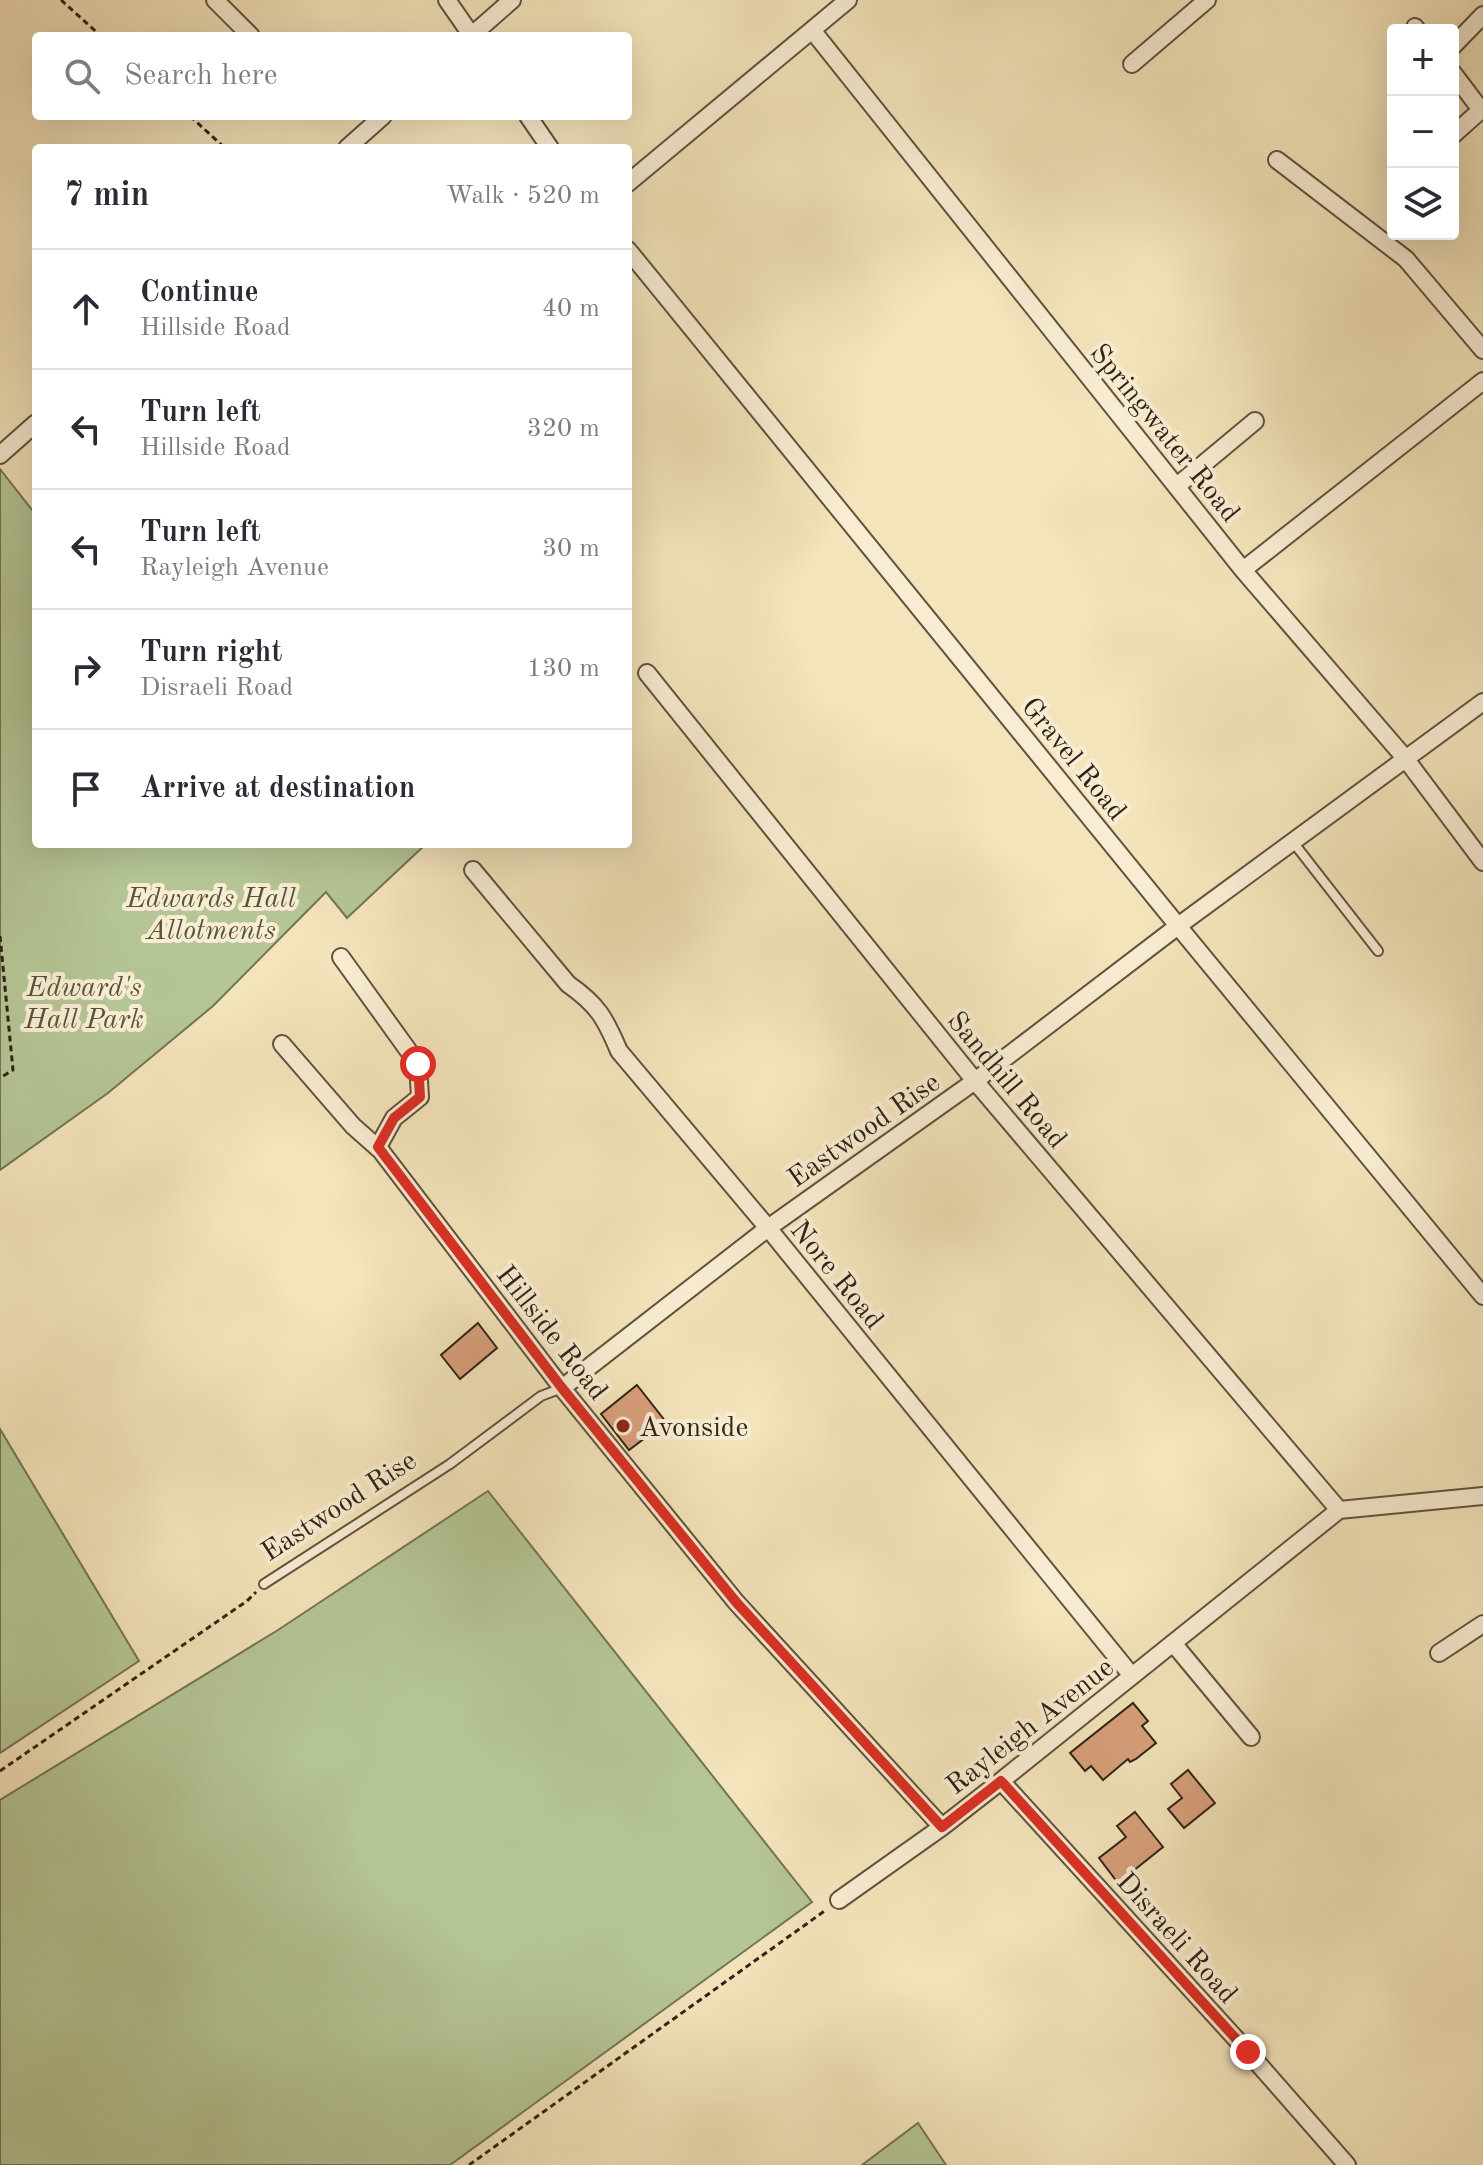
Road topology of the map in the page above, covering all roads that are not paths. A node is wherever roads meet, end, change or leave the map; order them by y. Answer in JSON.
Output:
{"nodes":[{"id":1,"x":215,"y":0,"type":"edge"},
{"id":2,"x":447,"y":0,"type":"edge"},
{"id":3,"x":512,"y":0,"type":"edge"},
{"id":4,"x":848,"y":0,"type":"edge"},
{"id":5,"x":1207,"y":0,"type":"edge"},
{"id":6,"x":1483,"y":15,"type":"edge"},
{"id":7,"x":812,"y":30,"type":"junction"},
{"id":8,"x":247,"y":32,"type":"edge"},
{"id":9,"x":468,"y":32,"type":"edge"},
{"id":10,"x":476,"y":32,"type":"edge"},
{"id":11,"x":1459,"y":40,"type":"edge"},
{"id":12,"x":1132,"y":64,"type":"dead end"},
{"id":13,"x":1459,"y":81,"type":"edge"},
{"id":14,"x":378,"y":120,"type":"edge"},
{"id":15,"x":531,"y":120,"type":"edge"},
{"id":16,"x":1459,"y":130,"type":"edge"},
{"id":17,"x":352,"y":144,"type":"edge"},
{"id":18,"x":547,"y":144,"type":"edge"},
{"id":19,"x":1277,"y":160,"type":"dead end"},
{"id":20,"x":632,"y":180,"type":"edge"},
{"id":21,"x":632,"y":255,"type":"edge"},
{"id":22,"x":1483,"y":350,"type":"edge"},
{"id":23,"x":1483,"y":381,"type":"edge"},
{"id":24,"x":1255,"y":421,"type":"dead end"},
{"id":25,"x":32,"y":427,"type":"edge"},
{"id":26,"x":0,"y":455,"type":"edge"},
{"id":27,"x":1177,"y":486,"type":"junction"},
{"id":28,"x":1243,"y":570,"type":"junction"},
{"id":29,"x":647,"y":673,"type":"dead end"},
{"id":30,"x":1483,"y":702,"type":"edge"},
{"id":31,"x":1405,"y":758,"type":"junction"},
{"id":32,"x":1293,"y":842,"type":"junction"},
{"id":33,"x":1483,"y":862,"type":"edge"},
{"id":34,"x":473,"y":870,"type":"dead end"},
{"id":35,"x":1178,"y":926,"type":"junction"},
{"id":36,"x":1378,"y":951,"type":"dead end"},
{"id":37,"x":341,"y":957,"type":"dead end"},
{"id":38,"x":282,"y":1044,"type":"dead end"},
{"id":39,"x":975,"y":1081,"type":"junction"},
{"id":40,"x":379,"y":1149,"type":"junction"},
{"id":41,"x":768,"y":1228,"type":"junction"},
{"id":42,"x":1483,"y":1296,"type":"edge"},
{"id":43,"x":562,"y":1388,"type":"junction"},
{"id":44,"x":1483,"y":1496,"type":"edge"},
{"id":45,"x":1339,"y":1510,"type":"junction"},
{"id":46,"x":264,"y":1584,"type":"road end"},
{"id":47,"x":1483,"y":1624,"type":"edge"},
{"id":48,"x":1173,"y":1643,"type":"junction"},
{"id":49,"x":1439,"y":1653,"type":"dead end"},
{"id":50,"x":1132,"y":1676,"type":"junction"},
{"id":51,"x":1251,"y":1737,"type":"dead end"},
{"id":52,"x":1001,"y":1781,"type":"junction"},
{"id":53,"x":942,"y":1827,"type":"junction"},
{"id":54,"x":839,"y":1900,"type":"road end"},
{"id":55,"x":1347,"y":2165,"type":"edge"}],
"edges":[{"from":1,"to":8,"type":"street"},
{"from":2,"to":9,"type":"street"},
{"from":3,"to":10,"type":"street"},
{"from":4,"to":7,"type":"street"},
{"from":5,"to":12,"type":"street"},
{"from":6,"to":11,"type":"street"},
{"from":7,"to":20,"type":"street"},
{"from":7,"to":27,"type":"street","name":"Springwater Road"},
{"from":13,"to":16,"type":"street"},
{"from":14,"to":17,"type":"street"},
{"from":15,"to":18,"type":"street"},
{"from":19,"to":22,"type":"street"},
{"from":21,"to":35,"type":"street","name":"Gravel Road"},
{"from":23,"to":28,"type":"street"},
{"from":24,"to":27,"type":"street"},
{"from":25,"to":26,"type":"street"},
{"from":27,"to":28,"type":"street","name":"Springwater Road"},
{"from":28,"to":31,"type":"street","name":"Springwater Road"},
{"from":29,"to":39,"type":"street","name":"Sandhill Road"},
{"from":30,"to":31,"type":"street","name":"Eastwood Rise"},
{"from":31,"to":32,"type":"street","name":"Eastwood Rise"},
{"from":31,"to":33,"type":"street","name":"Springwater Road"},
{"from":32,"to":35,"type":"street","name":"Eastwood Rise"},
{"from":32,"to":36,"type":"lane"},
{"from":34,"to":41,"type":"street","name":"Nore Road"},
{"from":35,"to":39,"type":"street","name":"Eastwood Rise"},
{"from":35,"to":42,"type":"street","name":"Gravel Road"},
{"from":37,"to":40,"type":"street"},
{"from":38,"to":40,"type":"street","name":"Hillside Road"},
{"from":39,"to":41,"type":"street","name":"Eastwood Rise"},
{"from":39,"to":45,"type":"street","name":"Sandhill Road"},
{"from":40,"to":43,"type":"street","name":"Hillside Road"},
{"from":41,"to":43,"type":"street","name":"Eastwood Rise"},
{"from":41,"to":50,"type":"street","name":"Nore Road"},
{"from":43,"to":46,"type":"lane","name":"Eastwood Rise"},
{"from":43,"to":53,"type":"street","name":"Hillside Road"},
{"from":44,"to":45,"type":"street"},
{"from":45,"to":48,"type":"street","name":"Rayleigh Avenue"},
{"from":47,"to":49,"type":"street"},
{"from":48,"to":50,"type":"street","name":"Rayleigh Avenue"},
{"from":48,"to":51,"type":"street"},
{"from":50,"to":52,"type":"street","name":"Rayleigh Avenue"},
{"from":52,"to":53,"type":"street","name":"Rayleigh Avenue"},
{"from":52,"to":55,"type":"street","name":"Disraeli Road"},
{"from":53,"to":54,"type":"street","name":"Rayleigh Avenue"}]}
